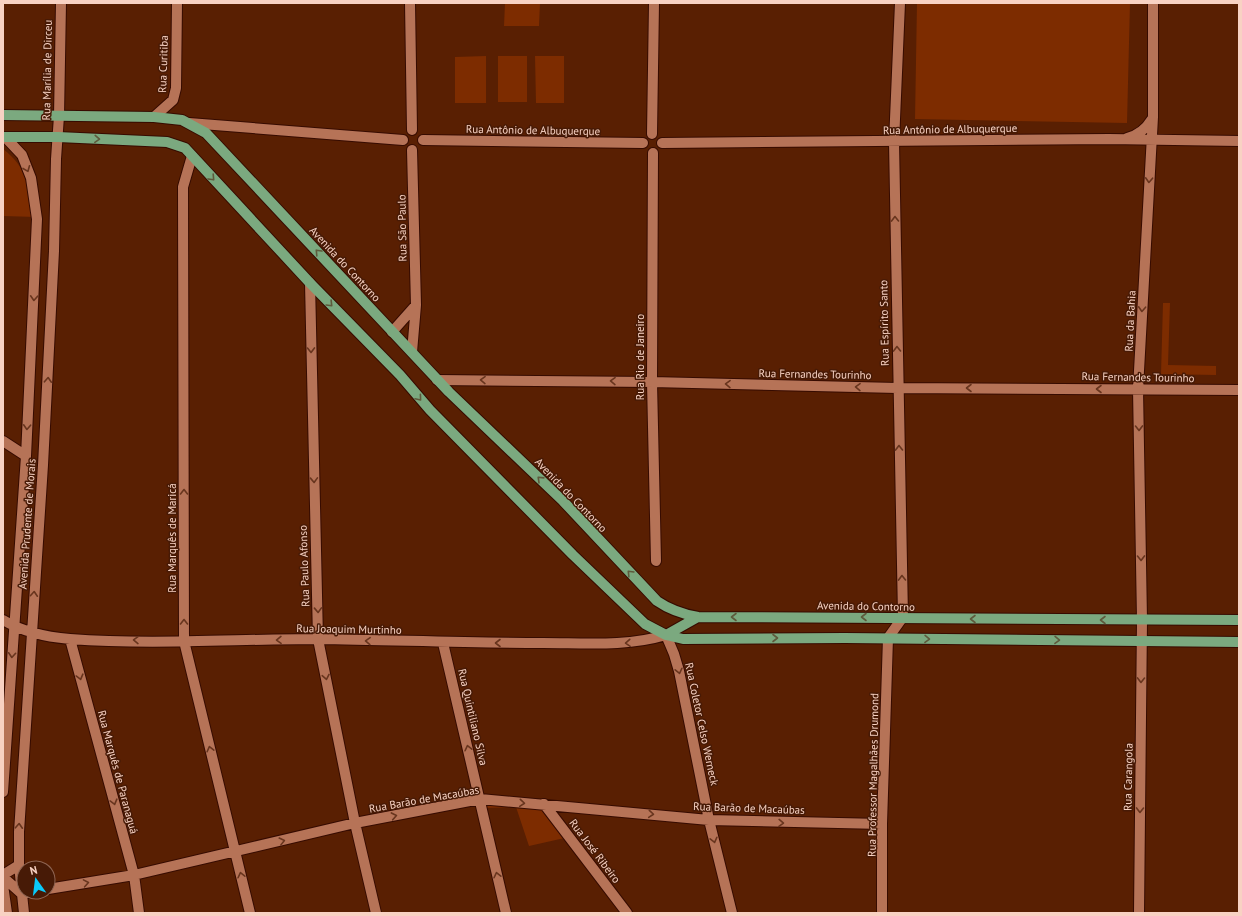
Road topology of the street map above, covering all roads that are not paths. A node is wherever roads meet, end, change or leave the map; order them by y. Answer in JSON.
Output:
{"nodes":[{"id":1,"x":61,"y":3,"type":"edge"},
{"id":2,"x":177,"y":3,"type":"edge"},
{"id":3,"x":410,"y":3,"type":"edge"},
{"id":4,"x":654,"y":3,"type":"edge"},
{"id":5,"x":900,"y":3,"type":"edge"},
{"id":6,"x":1153,"y":3,"type":"edge"},
{"id":7,"x":3,"y":115,"type":"edge"},
{"id":8,"x":59,"y":116,"type":"junction"},
{"id":9,"x":154,"y":117,"type":"junction"},
{"id":10,"x":1152,"y":117,"type":"junction"},
{"id":11,"x":189,"y":123,"type":"junction"},
{"id":12,"x":412,"y":130,"type":"junction"},
{"id":13,"x":652,"y":134,"type":"junction"},
{"id":14,"x":4,"y":137,"type":"edge"},
{"id":15,"x":58,"y":137,"type":"junction"},
{"id":16,"x":1121,"y":139,"type":"junction"},
{"id":17,"x":403,"y":140,"type":"junction"},
{"id":18,"x":423,"y":140,"type":"junction"},
{"id":19,"x":1152,"y":141,"type":"junction"},
{"id":20,"x":1239,"y":141,"type":"edge"},
{"id":21,"x":894,"y":142,"type":"junction"},
{"id":22,"x":643,"y":143,"type":"junction"},
{"id":23,"x":662,"y":143,"type":"junction"},
{"id":24,"x":412,"y":150,"type":"junction"},
{"id":25,"x":653,"y":153,"type":"junction"},
{"id":26,"x":192,"y":156,"type":"junction"},
{"id":27,"x":310,"y":283,"type":"junction"},
{"id":28,"x":416,"y":306,"type":"junction"},
{"id":29,"x":392,"y":332,"type":"junction"},
{"id":30,"x":412,"y":352,"type":"junction"},
{"id":31,"x":438,"y":380,"type":"junction"},
{"id":32,"x":652,"y":382,"type":"junction"},
{"id":33,"x":897,"y":388,"type":"junction"},
{"id":34,"x":1138,"y":389,"type":"junction"},
{"id":35,"x":1239,"y":390,"type":"edge"},
{"id":36,"x":3,"y":442,"type":"edge"},
{"id":37,"x":26,"y":456,"type":"junction"},
{"id":38,"x":656,"y":561,"type":"dead end"},
{"id":39,"x":698,"y":616,"type":"junction"},
{"id":40,"x":903,"y":617,"type":"junction"},
{"id":41,"x":3,"y":620,"type":"edge"},
{"id":42,"x":1142,"y":620,"type":"junction"},
{"id":43,"x":1239,"y":620,"type":"edge"},
{"id":44,"x":14,"y":626,"type":"junction"},
{"id":45,"x":31,"y":633,"type":"junction"},
{"id":46,"x":666,"y":635,"type":"junction"},
{"id":47,"x":888,"y":638,"type":"junction"},
{"id":48,"x":70,"y":639,"type":"junction"},
{"id":49,"x":318,"y":639,"type":"junction"},
{"id":50,"x":184,"y":641,"type":"junction"},
{"id":51,"x":1141,"y":641,"type":"junction"},
{"id":52,"x":1239,"y":642,"type":"edge"},
{"id":53,"x":443,"y":643,"type":"junction"},
{"id":54,"x":3,"y":792,"type":"edge"},
{"id":55,"x":480,"y":799,"type":"junction"},
{"id":56,"x":544,"y":804,"type":"junction"},
{"id":57,"x":709,"y":820,"type":"junction"},
{"id":58,"x":356,"y":823,"type":"junction"},
{"id":59,"x":882,"y":824,"type":"junction"},
{"id":60,"x":235,"y":852,"type":"junction"},
{"id":61,"x":19,"y":860,"type":"edge"},
{"id":62,"x":16,"y":867,"type":"edge"},
{"id":63,"x":134,"y":875,"type":"junction"},
{"id":64,"x":3,"y":876,"type":"edge"},
{"id":65,"x":3,"y":885,"type":"edge"},
{"id":66,"x":16,"y":888,"type":"edge"},
{"id":67,"x":56,"y":888,"type":"edge"},
{"id":68,"x":23,"y":900,"type":"edge"},
{"id":69,"x":7,"y":913,"type":"edge"},
{"id":70,"x":24,"y":913,"type":"edge"},
{"id":71,"x":139,"y":913,"type":"edge"},
{"id":72,"x":250,"y":913,"type":"edge"},
{"id":73,"x":376,"y":913,"type":"edge"},
{"id":74,"x":506,"y":913,"type":"edge"},
{"id":75,"x":627,"y":913,"type":"edge"},
{"id":76,"x":732,"y":913,"type":"edge"},
{"id":77,"x":882,"y":913,"type":"edge"},
{"id":78,"x":1139,"y":913,"type":"edge"}],
"edges":[{"from":1,"to":8,"type":"street","name":"Rua Marília de Dirceu"},
{"from":2,"to":9,"type":"street","name":"Rua Curitiba"},
{"from":3,"to":12,"type":"street"},
{"from":4,"to":13,"type":"street"},
{"from":5,"to":21,"type":"street","name":"Rua Espírito Santo"},
{"from":6,"to":10,"type":"street","name":"Rua da Bahia"},
{"from":7,"to":8,"type":"main road","name":"Avenida do Contorno"},
{"from":8,"to":9,"type":"main road","name":"Avenida do Contorno"},
{"from":8,"to":15,"type":"street","name":"Rua Marília de Dirceu"},
{"from":9,"to":11,"type":"main road","name":"Avenida do Contorno"},
{"from":10,"to":16,"type":"street"},
{"from":10,"to":19,"type":"street","name":"Rua da Bahia"},
{"from":11,"to":17,"type":"street"},
{"from":29,"to":11,"type":"main road","name":"Avenida do Contorno","one_way":true},
{"from":12,"to":17,"type":"street"},
{"from":12,"to":18,"type":"street"},
{"from":13,"to":22,"type":"street"},
{"from":13,"to":23,"type":"street"},
{"from":14,"to":15,"type":"main road"},
{"from":14,"to":37,"type":"street","name":"Avenida Prudente de Morais","one_way":true},
{"from":15,"to":26,"type":"main road","one_way":true},
{"from":45,"to":15,"type":"street","name":"Avenida Prudente de Morais","one_way":true},
{"from":16,"to":19,"type":"street","name":"Rua Antônio de Albuquerque"},
{"from":16,"to":21,"type":"street","name":"Rua Antônio de Albuquerque"},
{"from":17,"to":24,"type":"street"},
{"from":18,"to":22,"type":"street","name":"Rua Antônio de Albuquerque"},
{"from":18,"to":24,"type":"street"},
{"from":19,"to":20,"type":"street","name":"Rua Antônio de Albuquerque"},
{"from":19,"to":34,"type":"street","name":"Rua da Bahia","one_way":true},
{"from":21,"to":23,"type":"street","name":"Rua Antônio de Albuquerque"},
{"from":33,"to":21,"type":"street","name":"Rua Espírito Santo","one_way":true},
{"from":22,"to":25,"type":"street"},
{"from":23,"to":25,"type":"street"},
{"from":24,"to":28,"type":"street","name":"Rua São Paulo"},
{"from":25,"to":32,"type":"street","name":"Rua Rio de Janeiro"},
{"from":26,"to":27,"type":"main road","one_way":true},
{"from":50,"to":26,"type":"street","name":"Rua Marquês de Maricá","one_way":true},
{"from":27,"to":46,"type":"main road","one_way":true},
{"from":27,"to":49,"type":"street","name":"Rua Paulo Afonso","one_way":true},
{"from":28,"to":29,"type":"street"},
{"from":28,"to":30,"type":"street","name":"Rua São Paulo"},
{"from":29,"to":30,"type":"main road","name":"Avenida do Contorno"},
{"from":30,"to":31,"type":"main road","name":"Avenida do Contorno"},
{"from":32,"to":31,"type":"street","name":"Rua Fernandes Tourinho","one_way":true},
{"from":39,"to":31,"type":"main road","name":"Avenida do Contorno","one_way":true},
{"from":33,"to":32,"type":"street","name":"Rua Fernandes Tourinho","one_way":true},
{"from":32,"to":38,"type":"street","name":"Rua Rio de Janeiro"},
{"from":34,"to":33,"type":"street","name":"Rua Fernandes Tourinho","one_way":true},
{"from":40,"to":33,"type":"street","name":"Rua Espírito Santo","one_way":true},
{"from":34,"to":35,"type":"street","name":"Rua Fernandes Tourinho"},
{"from":34,"to":42,"type":"street","name":"Rua da Bahia","one_way":true},
{"from":36,"to":37,"type":"street"},
{"from":37,"to":44,"type":"street","name":"Avenida Prudente de Morais"},
{"from":40,"to":39,"type":"main road","name":"Avenida do Contorno","one_way":true},
{"from":39,"to":46,"type":"main road"},
{"from":42,"to":40,"type":"main road","name":"Avenida do Contorno","one_way":true},
{"from":40,"to":47,"type":"street"},
{"from":41,"to":44,"type":"street","name":"Rua Joaquim Murtinho"},
{"from":42,"to":43,"type":"main road","name":"Avenida do Contorno"},
{"from":42,"to":51,"type":"street","name":"Rua da Bahia"},
{"from":44,"to":45,"type":"street","name":"Rua Joaquim Murtinho"},
{"from":44,"to":54,"type":"street","name":"Avenida Prudente de Morais","one_way":true},
{"from":45,"to":48,"type":"street","name":"Rua Joaquim Murtinho"},
{"from":61,"to":45,"type":"street","name":"Avenida Prudente de Morais","one_way":true},
{"from":46,"to":47,"type":"main road","one_way":true},
{"from":46,"to":53,"type":"street","name":"Rua Joaquim Murtinho","one_way":true},
{"from":46,"to":57,"type":"street","name":"Rua Coletor Celso Werneck","one_way":true},
{"from":47,"to":51,"type":"main road","one_way":true},
{"from":47,"to":59,"type":"street","name":"Rua Professor Magalhães Drumond"},
{"from":50,"to":48,"type":"street","name":"Rua Joaquim Murtinho","one_way":true},
{"from":48,"to":63,"type":"street","name":"Rua Marquês de Paranaguá","one_way":true},
{"from":49,"to":50,"type":"street","name":"Rua Joaquim Murtinho","one_way":true},
{"from":53,"to":49,"type":"street","name":"Rua Joaquim Murtinho","one_way":true},
{"from":49,"to":58,"type":"street","name":"Rua Paulo Afonso","one_way":true},
{"from":60,"to":50,"type":"street","name":"Rua Marquês de Maricá","one_way":true},
{"from":51,"to":52,"type":"main road"},
{"from":51,"to":78,"type":"street","name":"Rua Carangola","one_way":true},
{"from":55,"to":53,"type":"street","name":"Rua Quintiliano Silva","one_way":true},
{"from":55,"to":56,"type":"street","name":"Rua Barão de Macaúbas","one_way":true},
{"from":58,"to":55,"type":"street","name":"Rua Barão de Macaúbas","one_way":true},
{"from":74,"to":55,"type":"street","name":"Rua Quintiliano Silva","one_way":true},
{"from":56,"to":57,"type":"street","name":"Rua Barão de Macaúbas","one_way":true},
{"from":56,"to":75,"type":"street","name":"Rua José Ribeiro"},
{"from":57,"to":59,"type":"street","name":"Rua Barão de Macaúbas","one_way":true},
{"from":57,"to":76,"type":"street","name":"Rua Coletor Celso Werneck","one_way":true},
{"from":60,"to":58,"type":"street","name":"Rua Barão de Macaúbas","one_way":true},
{"from":58,"to":73,"type":"street","name":"Rua Paulo Afonso"},
{"from":59,"to":77,"type":"street","name":"Rua Professor Magalhães Drumond"},
{"from":60,"to":63,"type":"street","name":"Rua Barão de Macaúbas"},
{"from":72,"to":60,"type":"street","name":"Rua Marquês de Maricá","one_way":true},
{"from":62,"to":64,"type":"street"},
{"from":67,"to":63,"type":"street","name":"Rua Barão de Macaúbas","one_way":true},
{"from":63,"to":71,"type":"street","name":"Rua Marquês de Paranaguá"},
{"from":64,"to":66,"type":"street"},
{"from":65,"to":69,"type":"street"},
{"from":68,"to":70,"type":"street","name":"Avenida Prudente de Morais"}]}
